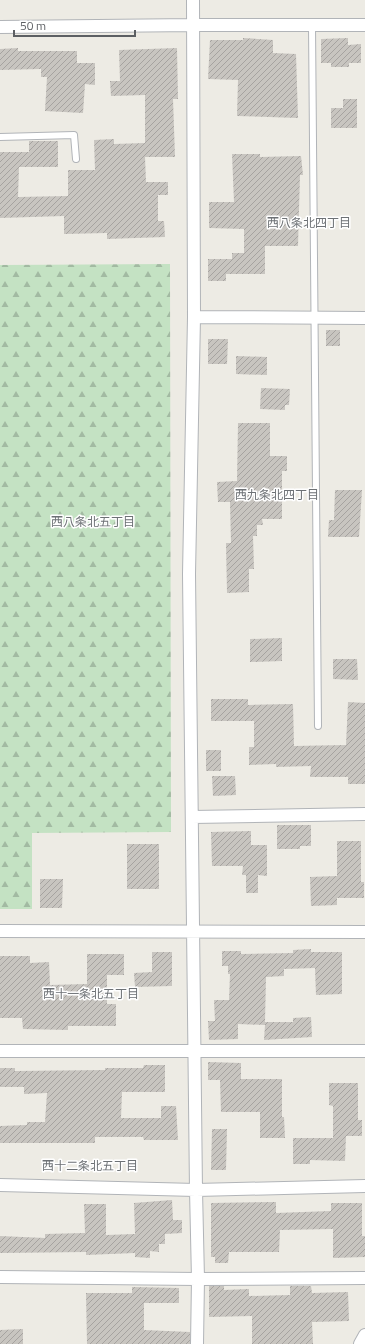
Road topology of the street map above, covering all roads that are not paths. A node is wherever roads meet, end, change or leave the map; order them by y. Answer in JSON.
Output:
{"nodes":[{"id":1,"x":194,"y":0,"type":"edge"},
{"id":2,"x":194,"y":25,"type":"junction"},
{"id":3,"x":312,"y":25,"type":"junction"},
{"id":4,"x":365,"y":25,"type":"edge"},
{"id":5,"x":0,"y":27,"type":"edge"},
{"id":6,"x":0,"y":137,"type":"edge"},
{"id":7,"x":76,"y":159,"type":"dead end"},
{"id":8,"x":194,"y":317,"type":"junction"},
{"id":9,"x":314,"y":318,"type":"junction"},
{"id":10,"x":365,"y":318,"type":"edge"},
{"id":11,"x":318,"y":726,"type":"dead end"},
{"id":12,"x":365,"y":814,"type":"edge"},
{"id":13,"x":192,"y":817,"type":"junction"},
{"id":14,"x":0,"y":931,"type":"edge"},
{"id":15,"x":194,"y":931,"type":"junction"},
{"id":16,"x":365,"y":932,"type":"edge"},
{"id":17,"x":0,"y":1051,"type":"edge"},
{"id":18,"x":365,"y":1051,"type":"edge"},
{"id":19,"x":194,"y":1052,"type":"junction"},
{"id":20,"x":0,"y":1185,"type":"edge"},
{"id":21,"x":365,"y":1186,"type":"edge"},
{"id":22,"x":196,"y":1190,"type":"junction"},
{"id":23,"x":0,"y":1277,"type":"edge"},
{"id":24,"x":365,"y":1278,"type":"edge"},
{"id":25,"x":198,"y":1279,"type":"junction"},
{"id":26,"x":365,"y":1336,"type":"edge"},
{"id":27,"x":197,"y":1344,"type":"edge"},
{"id":28,"x":360,"y":1344,"type":"edge"}],
"edges":[{"from":1,"to":2,"type":"street"},
{"from":2,"to":3,"type":"street"},
{"from":2,"to":5,"type":"street"},
{"from":2,"to":8,"type":"street"},
{"from":3,"to":4,"type":"street"},
{"from":3,"to":9,"type":"lane"},
{"from":6,"to":7,"type":"lane"},
{"from":8,"to":9,"type":"street"},
{"from":8,"to":13,"type":"street"},
{"from":9,"to":10,"type":"street"},
{"from":9,"to":11,"type":"lane"},
{"from":12,"to":13,"type":"street"},
{"from":13,"to":15,"type":"street"},
{"from":14,"to":15,"type":"street"},
{"from":15,"to":16,"type":"street"},
{"from":15,"to":19,"type":"street"},
{"from":17,"to":19,"type":"street"},
{"from":18,"to":19,"type":"street"},
{"from":19,"to":22,"type":"street"},
{"from":20,"to":22,"type":"street"},
{"from":21,"to":22,"type":"street"},
{"from":22,"to":25,"type":"street"},
{"from":23,"to":25,"type":"street"},
{"from":24,"to":25,"type":"street"},
{"from":25,"to":27,"type":"street"},
{"from":26,"to":28,"type":"street"}]}
